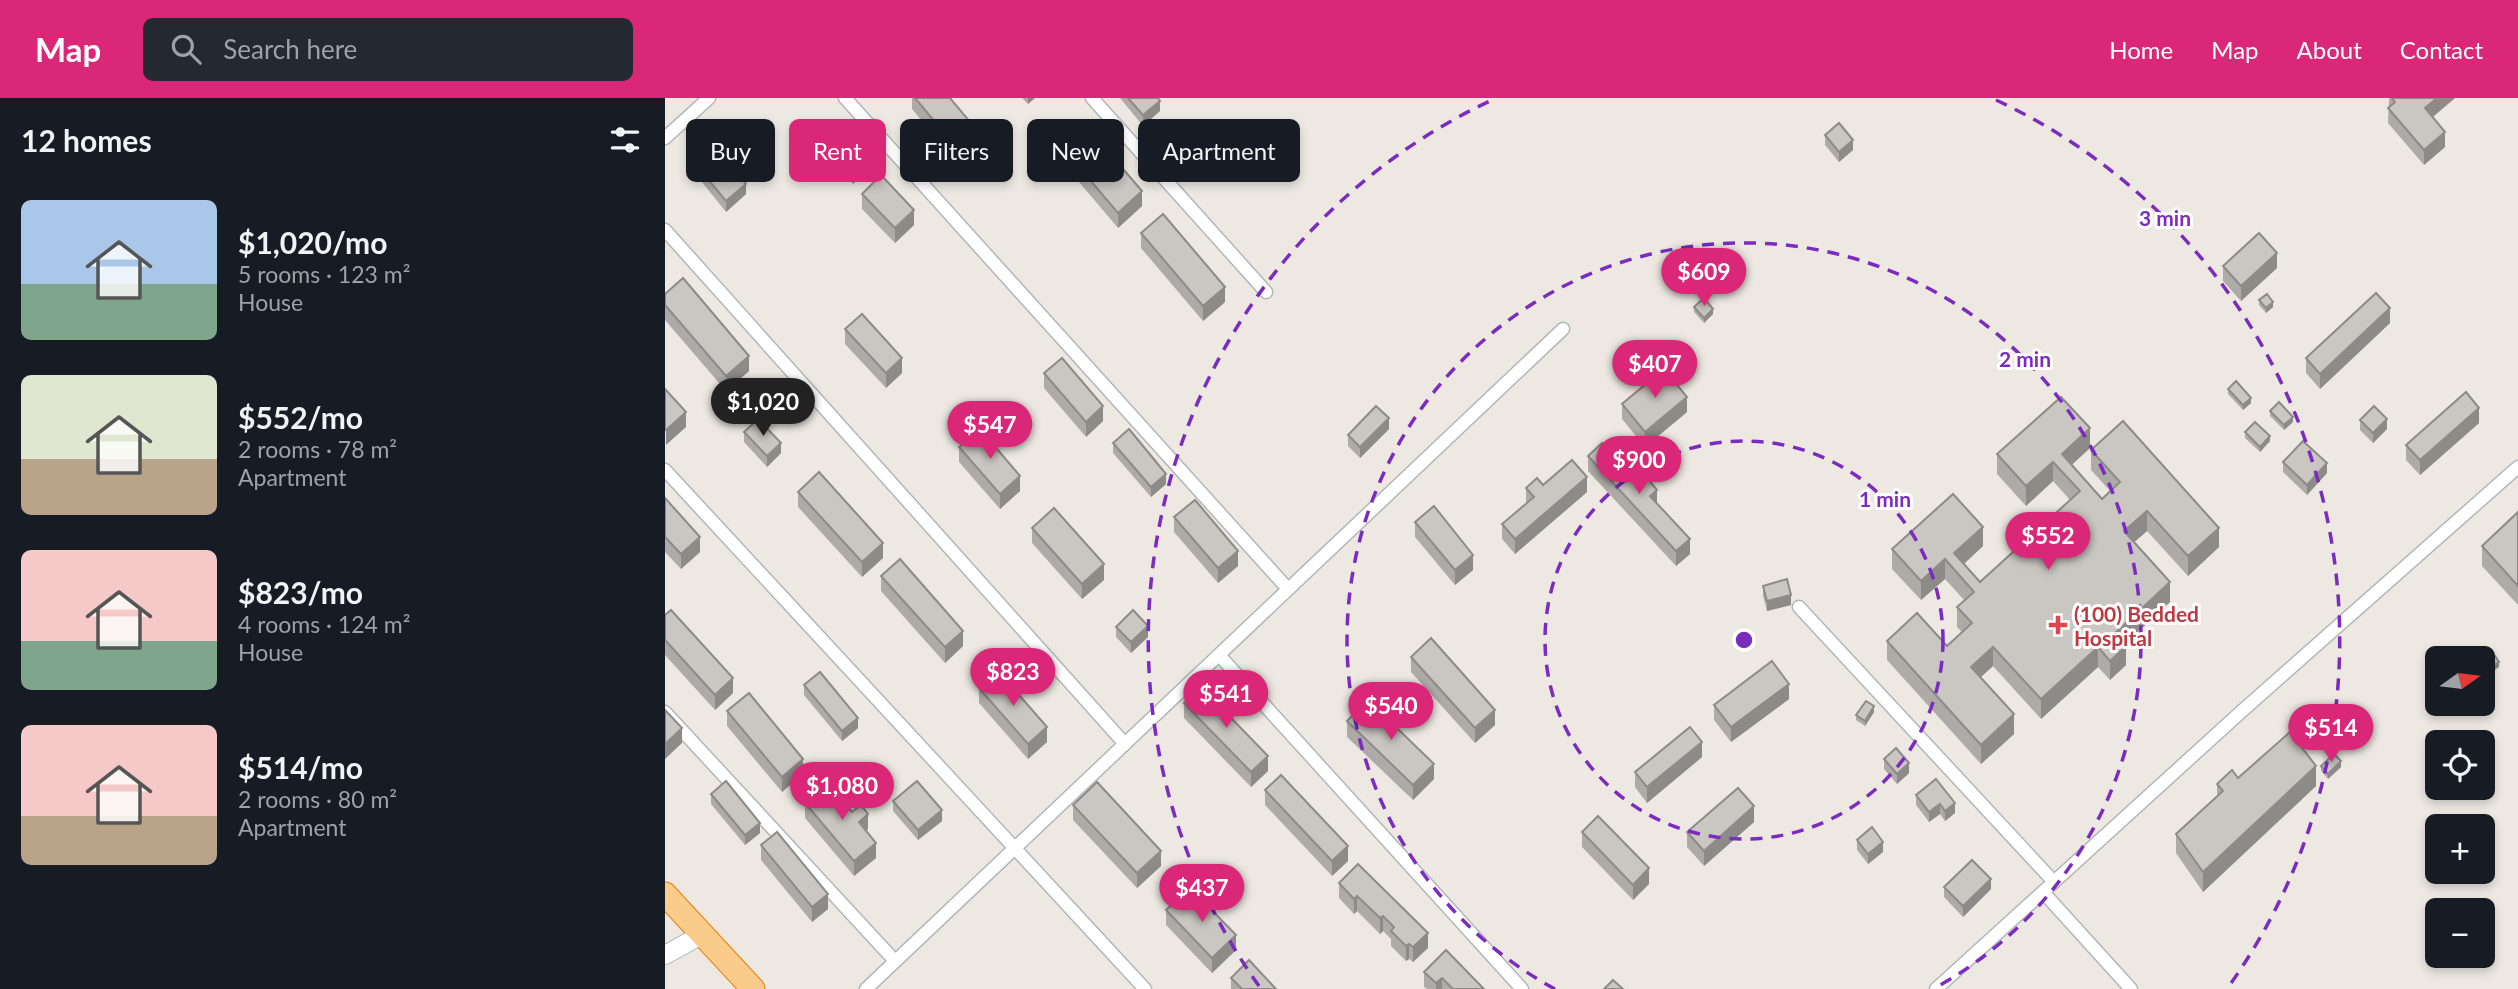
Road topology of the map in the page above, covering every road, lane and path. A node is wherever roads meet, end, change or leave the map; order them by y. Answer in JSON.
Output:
{"nodes":[{"id":1,"x":709,"y":98,"type":"edge"},
{"id":2,"x":845,"y":98,"type":"edge"},
{"id":3,"x":1092,"y":98,"type":"edge"},
{"id":4,"x":665,"y":138,"type":"edge"},
{"id":5,"x":665,"y":230,"type":"edge"},
{"id":6,"x":1266,"y":292,"type":"dead end"},
{"id":7,"x":1563,"y":329,"type":"dead end"},
{"id":8,"x":2518,"y":467,"type":"edge"},
{"id":9,"x":665,"y":470,"type":"edge"},
{"id":10,"x":1288,"y":589,"type":"junction"},
{"id":11,"x":1799,"y":607,"type":"dead end"},
{"id":12,"x":1219,"y":654,"type":"junction"},
{"id":13,"x":665,"y":712,"type":"edge"},
{"id":14,"x":1125,"y":744,"type":"junction"},
{"id":15,"x":1015,"y":848,"type":"junction"},
{"id":16,"x":2054,"y":882,"type":"junction"},
{"id":17,"x":2043,"y":892,"type":"junction"},
{"id":18,"x":665,"y":894,"type":"edge"},
{"id":19,"x":703,"y":934,"type":"junction"},
{"id":20,"x":665,"y":956,"type":"edge"},
{"id":21,"x":895,"y":961,"type":"junction"},
{"id":22,"x":753,"y":989,"type":"edge"},
{"id":23,"x":866,"y":989,"type":"edge"},
{"id":24,"x":1146,"y":989,"type":"edge"},
{"id":25,"x":1522,"y":989,"type":"edge"},
{"id":26,"x":1936,"y":989,"type":"edge"},
{"id":27,"x":2131,"y":989,"type":"edge"}],
"edges":[{"from":1,"to":4,"type":"street"},
{"from":2,"to":10,"type":"street"},
{"from":3,"to":6,"type":"street"},
{"from":5,"to":14,"type":"street"},
{"from":7,"to":10,"type":"street"},
{"from":8,"to":16,"type":"street"},
{"from":9,"to":15,"type":"street"},
{"from":10,"to":12,"type":"street"},
{"from":11,"to":16,"type":"street"},
{"from":12,"to":14,"type":"street"},
{"from":12,"to":25,"type":"street"},
{"from":13,"to":21,"type":"street"},
{"from":14,"to":15,"type":"street"},
{"from":15,"to":21,"type":"street"},
{"from":15,"to":24,"type":"street"},
{"from":16,"to":17,"type":"street"},
{"from":17,"to":26,"type":"street"},
{"from":17,"to":27,"type":"street"},
{"from":18,"to":19,"type":"highway"},
{"from":19,"to":20,"type":"street"},
{"from":19,"to":22,"type":"highway"},
{"from":21,"to":23,"type":"street"}]}
